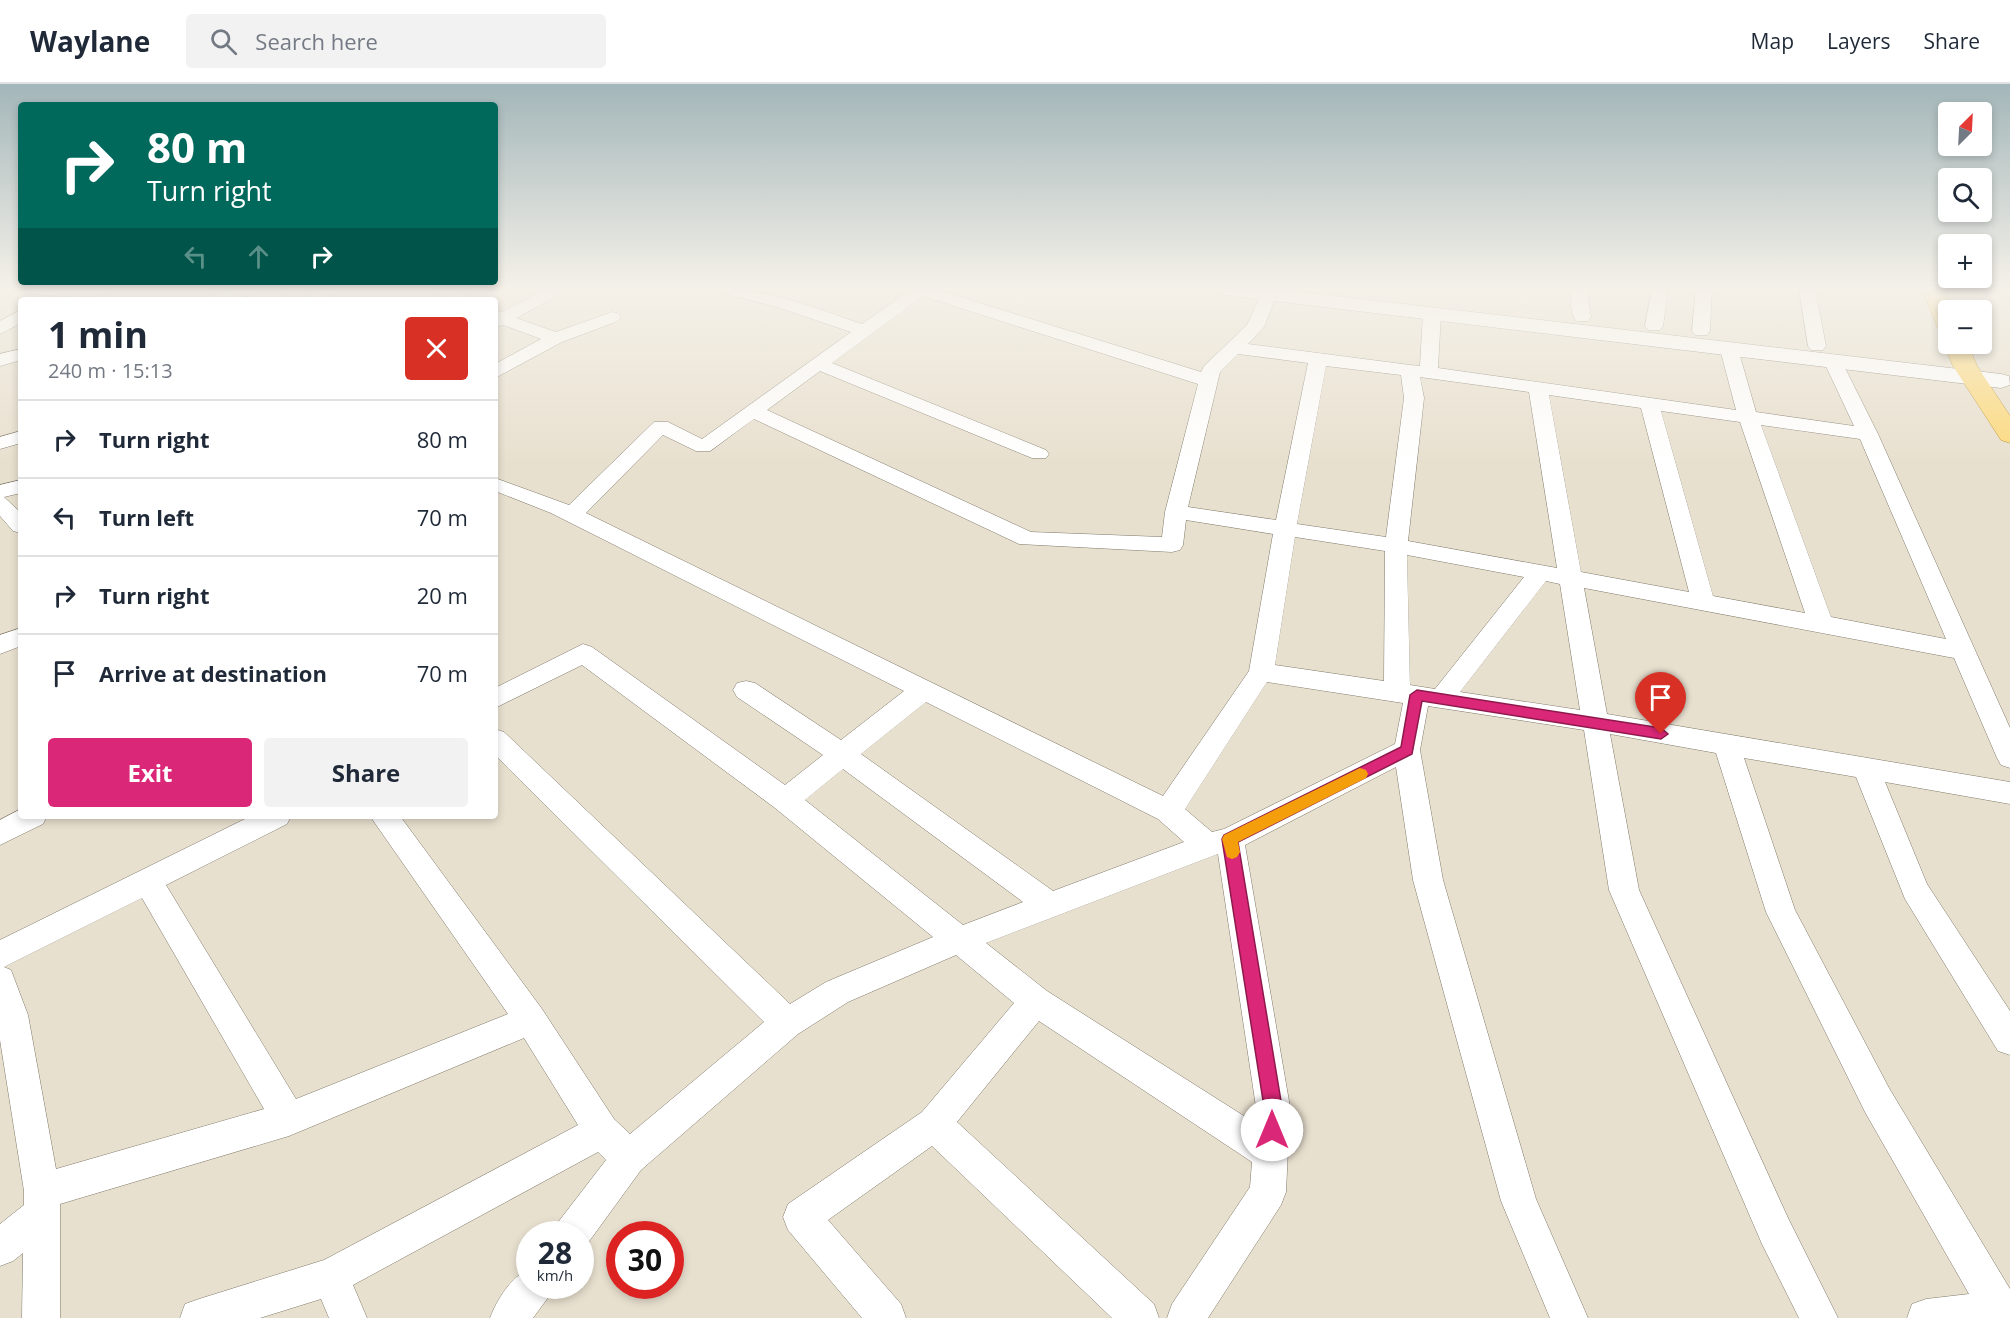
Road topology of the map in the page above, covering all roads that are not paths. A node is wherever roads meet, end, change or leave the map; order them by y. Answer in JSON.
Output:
{"nodes":[{"id":1,"x":541,"y":347,"type":"edge"},
{"id":2,"x":843,"y":347,"type":"edge"},
{"id":3,"x":1099,"y":347,"type":"edge"},
{"id":4,"x":1425,"y":347,"type":"edge"},
{"id":5,"x":1709,"y":347,"type":"edge"},
{"id":6,"x":1822,"y":347,"type":"edge"},
{"id":7,"x":1234,"y":348,"type":"joint"},
{"id":8,"x":1729,"y":349,"type":"junction"},
{"id":9,"x":18,"y":355,"type":"edge"},
{"id":10,"x":1318,"y":359,"type":"junction"},
{"id":11,"x":0,"y":360,"type":"edge"},
{"id":12,"x":1833,"y":362,"type":"junction"},
{"id":13,"x":819,"y":364,"type":"junction"},
{"id":14,"x":1980,"y":364,"type":"edge"},
{"id":15,"x":498,"y":370,"type":"edge"},
{"id":16,"x":1419,"y":372,"type":"junction"},
{"id":17,"x":1209,"y":381,"type":"junction"},
{"id":18,"x":1538,"y":387,"type":"junction"},
{"id":19,"x":1649,"y":403,"type":"junction"},
{"id":20,"x":753,"y":411,"type":"junction"},
{"id":21,"x":1748,"y":417,"type":"junction"},
{"id":22,"x":1868,"y":434,"type":"junction"},
{"id":23,"x":2010,"y":435,"type":"edge"},
{"id":24,"x":18,"y":438,"type":"edge"},
{"id":25,"x":0,"y":443,"type":"edge"},
{"id":26,"x":1039,"y":454,"type":"dead end"},
{"id":27,"x":498,"y":485,"type":"edge"},
{"id":28,"x":18,"y":487,"type":"edge"},
{"id":29,"x":0,"y":492,"type":"edge"},
{"id":30,"x":0,"y":503,"type":"edge"},
{"id":31,"x":1176,"y":512,"type":"junction"},
{"id":32,"x":572,"y":514,"type":"junction"},
{"id":33,"x":18,"y":523,"type":"edge"},
{"id":34,"x":1285,"y":529,"type":"junction"},
{"id":35,"x":1396,"y":546,"type":"junction"},
{"id":36,"x":1540,"y":573,"type":"junction"},
{"id":37,"x":1570,"y":579,"type":"junction"},
{"id":38,"x":1703,"y":602,"type":"junction"},
{"id":39,"x":1821,"y":624,"type":"junction"},
{"id":40,"x":18,"y":637,"type":"edge"},
{"id":41,"x":0,"y":645,"type":"edge"},
{"id":42,"x":1963,"y":651,"type":"junction"},
{"id":43,"x":1261,"y":672,"type":"junction"},
{"id":44,"x":924,"y":689,"type":"junction"},
{"id":45,"x":746,"y":690,"type":"dead end"},
{"id":46,"x":1418,"y":695,"type":"junction"},
{"id":47,"x":498,"y":697,"type":"edge"},
{"id":48,"x":1595,"y":722,"type":"junction"},
{"id":49,"x":498,"y":742,"type":"edge"},
{"id":50,"x":1727,"y":745,"type":"junction"},
{"id":51,"x":1407,"y":750,"type":"junction"},
{"id":52,"x":843,"y":755,"type":"junction"},
{"id":53,"x":2010,"y":758,"type":"edge"},
{"id":54,"x":1866,"y":769,"type":"junction"},
{"id":55,"x":2010,"y":794,"type":"edge"},
{"id":56,"x":785,"y":800,"type":"junction"},
{"id":57,"x":1168,"y":811,"type":"junction"},
{"id":58,"x":27,"y":819,"type":"edge"},
{"id":59,"x":271,"y":819,"type":"edge"},
{"id":60,"x":386,"y":819,"type":"edge"},
{"id":61,"x":0,"y":833,"type":"edge"},
{"id":62,"x":1218,"y":842,"type":"junction"},
{"id":63,"x":148,"y":882,"type":"junction"},
{"id":64,"x":1051,"y":906,"type":"junction"},
{"id":65,"x":961,"y":939,"type":"junction"},
{"id":66,"x":0,"y":955,"type":"edge"},
{"id":67,"x":0,"y":980,"type":"edge"},
{"id":68,"x":1036,"y":1001,"type":"junction"},
{"id":69,"x":531,"y":1020,"type":"junction"},
{"id":70,"x":787,"y":1023,"type":"junction"},
{"id":71,"x":2010,"y":1040,"type":"edge"},
{"id":72,"x":289,"y":1119,"type":"junction"},
{"id":73,"x":934,"y":1124,"type":"junction"},
{"id":74,"x":602,"y":1131,"type":"junction"},
{"id":75,"x":1271,"y":1154,"type":"junction"},
{"id":76,"x":629,"y":1158,"type":"junction"},
{"id":77,"x":42,"y":1202,"type":"junction"},
{"id":78,"x":582,"y":1221,"type":"edge"},
{"id":79,"x":0,"y":1248,"type":"edge"},
{"id":80,"x":331,"y":1277,"type":"junction"},
{"id":81,"x":524,"y":1299,"type":"edge"},
{"id":82,"x":2005,"y":1309,"type":"edge"},
{"id":83,"x":42,"y":1318,"type":"edge"},
{"id":84,"x":199,"y":1318,"type":"edge"},
{"id":85,"x":348,"y":1318,"type":"edge"},
{"id":86,"x":509,"y":1318,"type":"edge"},
{"id":87,"x":887,"y":1318,"type":"edge"},
{"id":88,"x":1140,"y":1318,"type":"edge"},
{"id":89,"x":1186,"y":1318,"type":"edge"},
{"id":90,"x":1569,"y":1318,"type":"edge"},
{"id":91,"x":1820,"y":1318,"type":"edge"},
{"id":92,"x":1926,"y":1318,"type":"edge"}],
"edges":[{"from":1,"to":15,"type":"street"},
{"from":2,"to":13,"type":"street"},
{"from":3,"to":17,"type":"street"},
{"from":4,"to":16,"type":"street"},
{"from":5,"to":8,"type":"street"},
{"from":6,"to":14,"type":"street"},
{"from":7,"to":10,"type":"street"},
{"from":7,"to":17,"type":"street"},
{"from":8,"to":12,"type":"street"},
{"from":8,"to":21,"type":"street"},
{"from":9,"to":11,"type":"street"},
{"from":10,"to":16,"type":"street"},
{"from":10,"to":34,"type":"street"},
{"from":12,"to":14,"type":"street"},
{"from":12,"to":22,"type":"street"},
{"from":13,"to":20,"type":"street"},
{"from":13,"to":26,"type":"street"},
{"from":14,"to":23,"type":"main road"},
{"from":16,"to":18,"type":"street"},
{"from":16,"to":35,"type":"street"},
{"from":17,"to":31,"type":"street"},
{"from":18,"to":19,"type":"street"},
{"from":18,"to":37,"type":"street"},
{"from":19,"to":21,"type":"street"},
{"from":19,"to":38,"type":"street"},
{"from":20,"to":31,"type":"street"},
{"from":20,"to":32,"type":"street"},
{"from":21,"to":22,"type":"street"},
{"from":21,"to":39,"type":"street"},
{"from":22,"to":42,"type":"street"},
{"from":24,"to":25,"type":"street"},
{"from":27,"to":32,"type":"street"},
{"from":28,"to":29,"type":"street"},
{"from":30,"to":33,"type":"street"},
{"from":31,"to":34,"type":"street"},
{"from":32,"to":44,"type":"street"},
{"from":34,"to":35,"type":"street"},
{"from":34,"to":43,"type":"street"},
{"from":35,"to":36,"type":"street"},
{"from":35,"to":46,"type":"street"},
{"from":36,"to":37,"type":"street"},
{"from":36,"to":46,"type":"street"},
{"from":37,"to":38,"type":"street"},
{"from":37,"to":48,"type":"street"},
{"from":38,"to":39,"type":"street"},
{"from":39,"to":42,"type":"street"},
{"from":40,"to":41,"type":"street"},
{"from":42,"to":53,"type":"street"},
{"from":43,"to":46,"type":"street"},
{"from":43,"to":57,"type":"street"},
{"from":44,"to":52,"type":"street"},
{"from":44,"to":57,"type":"street"},
{"from":45,"to":52,"type":"street"},
{"from":46,"to":48,"type":"street"},
{"from":46,"to":51,"type":"street"},
{"from":47,"to":56,"type":"street"},
{"from":48,"to":50,"type":"street"},
{"from":48,"to":91,"type":"street"},
{"from":49,"to":70,"type":"street"},
{"from":50,"to":54,"type":"street"},
{"from":50,"to":82,"type":"street"},
{"from":51,"to":62,"type":"street"},
{"from":51,"to":90,"type":"street"},
{"from":52,"to":56,"type":"street"},
{"from":52,"to":64,"type":"street"},
{"from":54,"to":55,"type":"street"},
{"from":54,"to":71,"type":"street"},
{"from":56,"to":65,"type":"street"},
{"from":57,"to":62,"type":"street"},
{"from":58,"to":61,"type":"street"},
{"from":59,"to":63,"type":"street"},
{"from":60,"to":69,"type":"street"},
{"from":62,"to":64,"type":"street"},
{"from":62,"to":75,"type":"street"},
{"from":63,"to":66,"type":"street"},
{"from":63,"to":72,"type":"street"},
{"from":64,"to":65,"type":"street"},
{"from":65,"to":68,"type":"street"},
{"from":65,"to":70,"type":"street"},
{"from":67,"to":77,"type":"street"},
{"from":68,"to":73,"type":"street"},
{"from":68,"to":75,"type":"street"},
{"from":69,"to":72,"type":"street"},
{"from":69,"to":74,"type":"street"},
{"from":70,"to":76,"type":"street"},
{"from":72,"to":77,"type":"street"},
{"from":73,"to":87,"type":"street"},
{"from":73,"to":88,"type":"street"},
{"from":74,"to":76,"type":"street"},
{"from":74,"to":80,"type":"street"},
{"from":75,"to":89,"type":"street"},
{"from":76,"to":78,"type":"street"},
{"from":77,"to":79,"type":"street"},
{"from":77,"to":83,"type":"street"},
{"from":80,"to":84,"type":"street"},
{"from":80,"to":85,"type":"street"},
{"from":81,"to":86,"type":"street"},
{"from":82,"to":92,"type":"street"}]}
